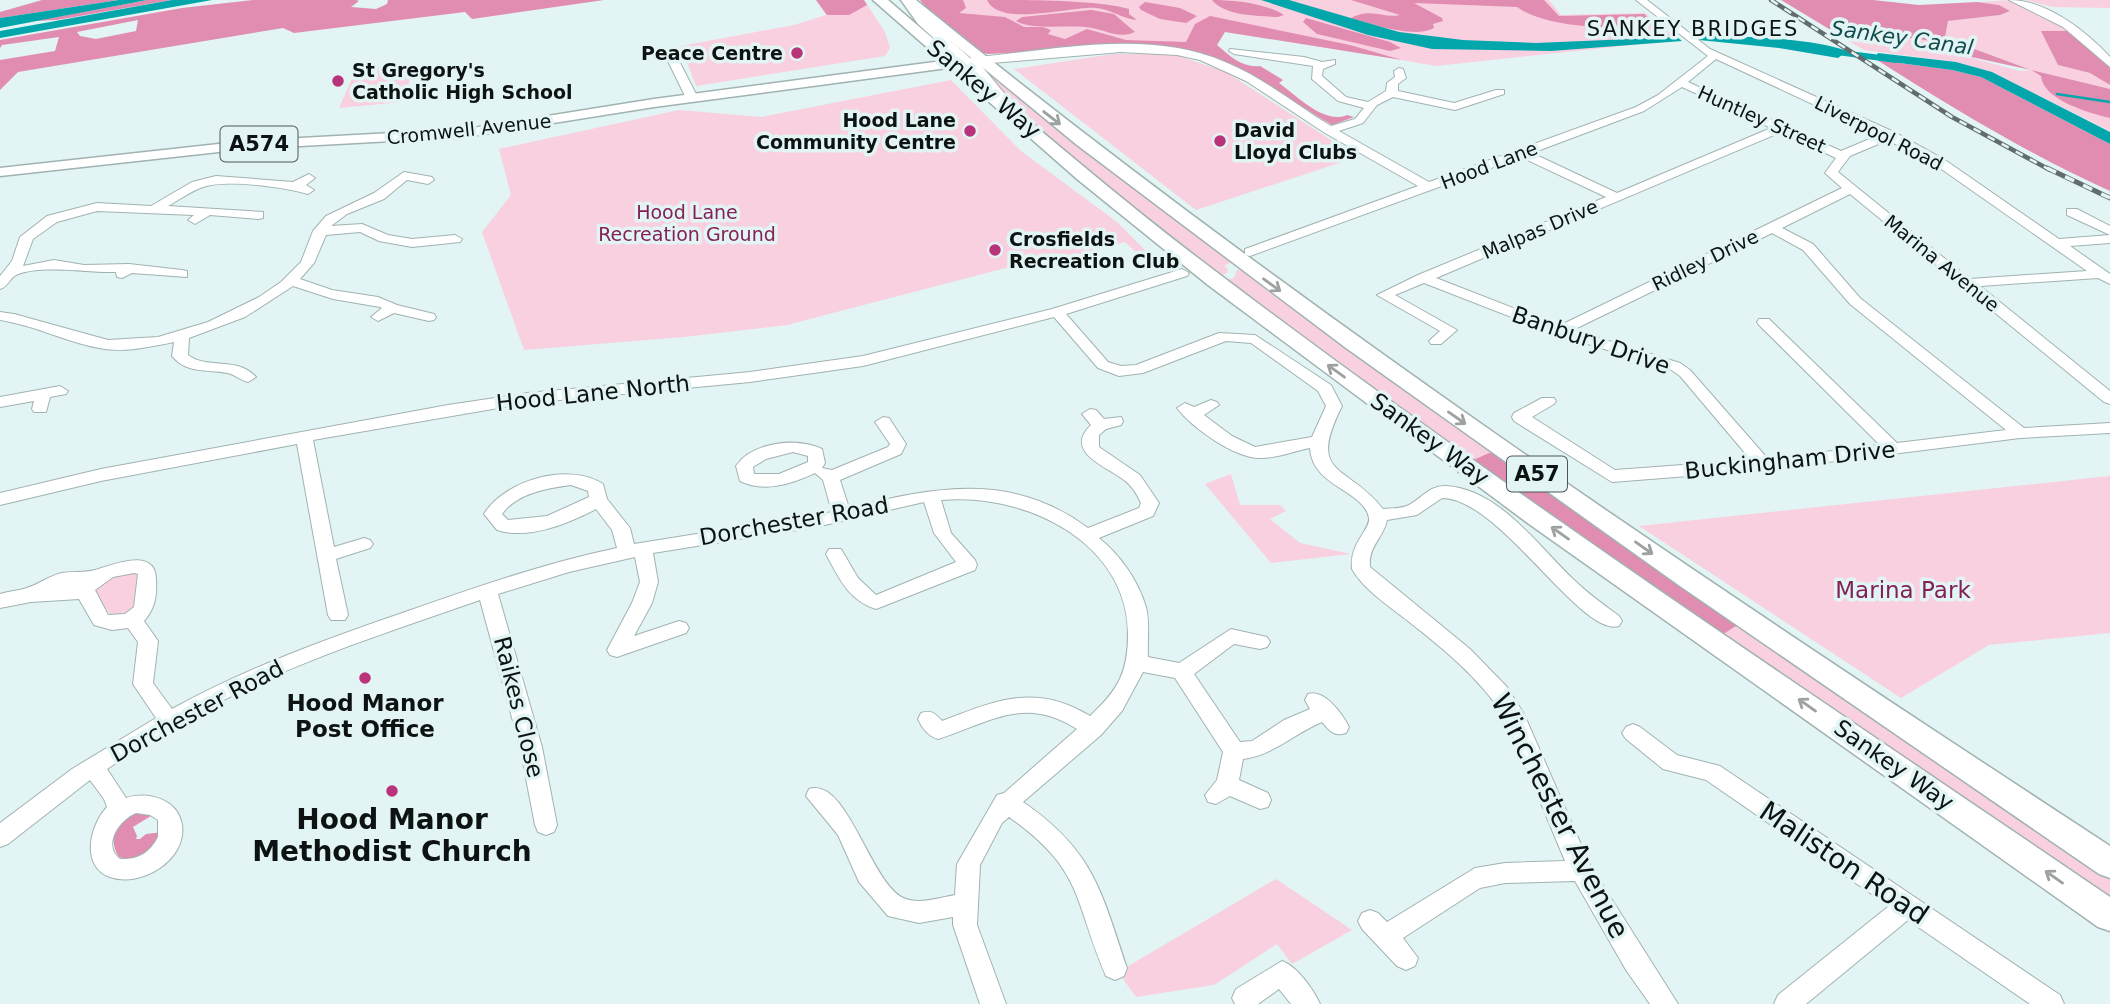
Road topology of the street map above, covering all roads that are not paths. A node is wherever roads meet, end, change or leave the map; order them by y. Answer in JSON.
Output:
{"nodes":[{"id":1,"x":880,"y":0,"type":"edge"},
{"id":2,"x":908,"y":0,"type":"edge"},
{"id":3,"x":1641,"y":0,"type":"edge"},
{"id":4,"x":2014,"y":0,"type":"edge"},
{"id":5,"x":927,"y":40,"type":"junction"},
{"id":6,"x":674,"y":51,"type":"dead end"},
{"id":7,"x":1232,"y":52,"type":"dead end"},
{"id":8,"x":1715,"y":55,"type":"junction"},
{"id":9,"x":970,"y":64,"type":"junction"},
{"id":10,"x":2110,"y":64,"type":"edge"},
{"id":11,"x":1397,"y":70,"type":"dead end"},
{"id":12,"x":883,"y":73,"type":"junction"},
{"id":13,"x":1680,"y":82,"type":"junction"},
{"id":14,"x":1501,"y":92,"type":"dead end"},
{"id":15,"x":1392,"y":93,"type":"junction"},
{"id":16,"x":692,"y":98,"type":"junction"},
{"id":17,"x":1371,"y":106,"type":"junction"},
{"id":18,"x":1781,"y":128,"type":"junction"},
{"id":19,"x":1329,"y":131,"type":"junction"},
{"id":20,"x":1889,"y":135,"type":"junction"},
{"id":21,"x":1522,"y":153,"type":"junction"},
{"id":22,"x":1843,"y":156,"type":"junction"},
{"id":23,"x":54,"y":167,"type":"junction"},
{"id":24,"x":0,"y":173,"type":"edge"},
{"id":25,"x":428,"y":180,"type":"dead end"},
{"id":26,"x":0,"y":181,"type":"edge"},
{"id":27,"x":304,"y":185,"type":"dead end"},
{"id":28,"x":1429,"y":187,"type":"junction"},
{"id":29,"x":1850,"y":189,"type":"junction"},
{"id":30,"x":1615,"y":197,"type":"junction"},
{"id":31,"x":153,"y":210,"type":"junction"},
{"id":32,"x":207,"y":211,"type":"junction"},
{"id":33,"x":2072,"y":212,"type":"dead end"},
{"id":34,"x":257,"y":215,"type":"dead end"},
{"id":35,"x":195,"y":220,"type":"dead end"},
{"id":36,"x":1771,"y":227,"type":"junction"},
{"id":37,"x":2110,"y":230,"type":"edge"},
{"id":38,"x":320,"y":231,"type":"junction"},
{"id":39,"x":455,"y":239,"type":"dead end"},
{"id":40,"x":2110,"y":239,"type":"edge"},
{"id":41,"x":2058,"y":243,"type":"junction"},
{"id":42,"x":1250,"y":252,"type":"dead end"},
{"id":43,"x":12,"y":272,"type":"junction"},
{"id":44,"x":1182,"y":273,"type":"dead end"},
{"id":45,"x":182,"y":274,"type":"dead end"},
{"id":46,"x":2105,"y":277,"type":"edge"},
{"id":47,"x":1423,"y":278,"type":"junction"},
{"id":48,"x":291,"y":281,"type":"junction"},
{"id":49,"x":1968,"y":284,"type":"junction"},
{"id":50,"x":0,"y":285,"type":"edge"},
{"id":51,"x":392,"y":308,"type":"junction"},
{"id":52,"x":1057,"y":312,"type":"junction"},
{"id":53,"x":0,"y":316,"type":"edge"},
{"id":54,"x":377,"y":317,"type":"dead end"},
{"id":55,"x":429,"y":317,"type":"dead end"},
{"id":56,"x":1764,"y":323,"type":"dead end"},
{"id":57,"x":1560,"y":331,"type":"junction"},
{"id":58,"x":182,"y":334,"type":"junction"},
{"id":59,"x":1436,"y":341,"type":"dead end"},
{"id":60,"x":248,"y":377,"type":"dead end"},
{"id":61,"x":48,"y":398,"type":"dead end"},
{"id":62,"x":2110,"y":399,"type":"edge"},
{"id":63,"x":0,"y":402,"type":"edge"},
{"id":64,"x":1556,"y":403,"type":"dead end"},
{"id":65,"x":1211,"y":405,"type":"dead end"},
{"id":66,"x":1102,"y":420,"type":"dead end"},
{"id":67,"x":884,"y":422,"type":"dead end"},
{"id":68,"x":2110,"y":428,"type":"edge"},
{"id":69,"x":2020,"y":433,"type":"junction"},
{"id":70,"x":304,"y":437,"type":"junction"},
{"id":71,"x":1318,"y":442,"type":"junction"},
{"id":72,"x":1894,"y":450,"type":"junction"},
{"id":73,"x":1764,"y":465,"type":"junction"},
{"id":74,"x":813,"y":467,"type":"dead end"},
{"id":75,"x":831,"y":477,"type":"junction"},
{"id":76,"x":932,"y":496,"type":"junction"},
{"id":77,"x":0,"y":499,"type":"edge"},
{"id":78,"x":598,"y":500,"type":"junction"},
{"id":79,"x":1378,"y":515,"type":"junction"},
{"id":80,"x":842,"y":516,"type":"junction"},
{"id":81,"x":1086,"y":536,"type":"junction"},
{"id":82,"x":364,"y":544,"type":"dead end"},
{"id":83,"x":635,"y":550,"type":"junction"},
{"id":84,"x":835,"y":554,"type":"dead end"},
{"id":85,"x":328,"y":555,"type":"junction"},
{"id":86,"x":90,"y":585,"type":"junction"},
{"id":87,"x":487,"y":590,"type":"junction"},
{"id":88,"x":0,"y":601,"type":"edge"},
{"id":89,"x":338,"y":615,"type":"dead end"},
{"id":90,"x":132,"y":620,"type":"junction"},
{"id":91,"x":1612,"y":621,"type":"dead end"},
{"id":92,"x":679,"y":628,"type":"dead end"},
{"id":93,"x":1260,"y":642,"type":"dead end"},
{"id":94,"x":1139,"y":664,"type":"junction"},
{"id":95,"x":1182,"y":672,"type":"junction"},
{"id":96,"x":928,"y":719,"type":"dead end"},
{"id":97,"x":170,"y":722,"type":"junction"},
{"id":98,"x":1339,"y":727,"type":"dead end"},
{"id":99,"x":1094,"y":729,"type":"junction"},
{"id":100,"x":1633,"y":733,"type":"dead end"},
{"id":101,"x":1234,"y":751,"type":"junction"},
{"id":102,"x":93,"y":768,"type":"junction"},
{"id":103,"x":817,"y":796,"type":"dead end"},
{"id":104,"x":1260,"y":800,"type":"dead end"},
{"id":105,"x":1005,"y":802,"type":"junction"},
{"id":106,"x":119,"y":810,"type":"dead end"},
{"id":107,"x":546,"y":825,"type":"dead end"},
{"id":108,"x":2,"y":832,"type":"edge"},
{"id":109,"x":2110,"y":864,"type":"edge"},
{"id":110,"x":1581,"y":871,"type":"junction"},
{"id":111,"x":964,"y":904,"type":"junction"},
{"id":112,"x":1908,"y":906,"type":"junction"},
{"id":113,"x":2110,"y":916,"type":"edge"},
{"id":114,"x":1406,"y":958,"type":"dead end"},
{"id":115,"x":1115,"y":968,"type":"dead end"},
{"id":116,"x":1245,"y":998,"type":"dead end"},
{"id":117,"x":993,"y":1004,"type":"edge"},
{"id":118,"x":1307,"y":1004,"type":"edge"},
{"id":119,"x":1665,"y":1004,"type":"edge"},
{"id":120,"x":1787,"y":1004,"type":"edge"},
{"id":121,"x":2051,"y":1004,"type":"edge"}],
"edges":[{"from":1,"to":5,"type":"highway","name":"Sankey Way","number":"A57"},
{"from":2,"to":9,"type":"highway","name":"Sankey Way","number":"A57"},
{"from":3,"to":8,"type":"street","name":"Liverpool Road"},
{"from":4,"to":10,"type":"street"},
{"from":5,"to":9,"type":"highway","name":"Sankey Way","number":"A57"},
{"from":5,"to":12,"type":"main road","number":"A574"},
{"from":6,"to":16,"type":"street"},
{"from":7,"to":17,"type":"street"},
{"from":8,"to":13,"type":"street","name":"Hood Lane"},
{"from":8,"to":20,"type":"street","name":"Liverpool Road"},
{"from":9,"to":12,"type":"main road","name":"Cromwell Avenue","number":"A574"},
{"from":9,"to":19,"type":"street"},
{"from":9,"to":109,"type":"highway","name":"Sankey Way","number":"A57","one_way":true},
{"from":113,"to":9,"type":"highway","name":"Sankey Way","number":"A57","one_way":true},
{"from":11,"to":15,"type":"street"},
{"from":12,"to":16,"type":"main road","name":"Cromwell Avenue","number":"A574"},
{"from":13,"to":18,"type":"street","name":"Huntley Street"},
{"from":13,"to":21,"type":"street","name":"Hood Lane"},
{"from":14,"to":15,"type":"street"},
{"from":15,"to":17,"type":"street"},
{"from":16,"to":23,"type":"main road","name":"Cromwell Avenue","number":"A574"},
{"from":17,"to":19,"type":"street"},
{"from":18,"to":22,"type":"street","name":"Huntley Street"},
{"from":18,"to":30,"type":"street","name":"Malpas Drive"},
{"from":19,"to":28,"type":"street"},
{"from":20,"to":22,"type":"street"},
{"from":20,"to":41,"type":"street","name":"Liverpool Road"},
{"from":21,"to":28,"type":"street","name":"Hood Lane"},
{"from":21,"to":30,"type":"street"},
{"from":22,"to":29,"type":"street","name":"Marina Avenue"},
{"from":23,"to":24,"type":"main road","name":"Cromwell Avenue","number":"A574"},
{"from":23,"to":26,"type":"main road","name":"Cromwell Avenue","number":"A574"},
{"from":25,"to":38,"type":"street"},
{"from":27,"to":31,"type":"street"},
{"from":28,"to":42,"type":"street","name":"Hood Lane"},
{"from":29,"to":36,"type":"street","name":"Ridley Drive"},
{"from":29,"to":49,"type":"street","name":"Marina Avenue"},
{"from":30,"to":47,"type":"street","name":"Malpas Drive"},
{"from":31,"to":32,"type":"street"},
{"from":31,"to":43,"type":"street"},
{"from":32,"to":34,"type":"street"},
{"from":32,"to":35,"type":"street"},
{"from":33,"to":37,"type":"street"},
{"from":36,"to":57,"type":"street","name":"Ridley Drive"},
{"from":36,"to":69,"type":"street"},
{"from":38,"to":39,"type":"street"},
{"from":38,"to":48,"type":"street"},
{"from":40,"to":41,"type":"street"},
{"from":41,"to":46,"type":"street","name":"Liverpool Road"},
{"from":43,"to":45,"type":"street"},
{"from":43,"to":50,"type":"street"},
{"from":44,"to":52,"type":"street","name":"Hood Lane North"},
{"from":46,"to":49,"type":"street"},
{"from":47,"to":57,"type":"street","name":"Banbury Drive"},
{"from":47,"to":59,"type":"street","name":"Malpas Drive"},
{"from":48,"to":51,"type":"street"},
{"from":48,"to":58,"type":"street"},
{"from":49,"to":62,"type":"street","name":"Marina Avenue"},
{"from":51,"to":54,"type":"street"},
{"from":51,"to":55,"type":"street"},
{"from":52,"to":70,"type":"street","name":"Hood Lane North"},
{"from":52,"to":71,"type":"street"},
{"from":53,"to":58,"type":"street"},
{"from":56,"to":72,"type":"street"},
{"from":57,"to":73,"type":"street","name":"Banbury Drive"},
{"from":58,"to":60,"type":"street"},
{"from":61,"to":63,"type":"street"},
{"from":64,"to":73,"type":"street","name":"Buckingham Drive"},
{"from":65,"to":71,"type":"street"},
{"from":66,"to":81,"type":"street"},
{"from":67,"to":75,"type":"street"},
{"from":68,"to":69,"type":"street","name":"Buckingham Drive"},
{"from":69,"to":72,"type":"street","name":"Buckingham Drive"},
{"from":70,"to":77,"type":"street","name":"Hood Lane North"},
{"from":70,"to":85,"type":"street"},
{"from":71,"to":79,"type":"street"},
{"from":72,"to":73,"type":"street","name":"Buckingham Drive"},
{"from":74,"to":75,"type":"street"},
{"from":75,"to":80,"type":"street"},
{"from":76,"to":80,"type":"street","name":"Dorchester Road"},
{"from":76,"to":81,"type":"street","name":"Dorchester Road"},
{"from":76,"to":84,"type":"street"},
{"from":78,"to":78,"type":"street"},
{"from":78,"to":83,"type":"street"},
{"from":79,"to":91,"type":"street"},
{"from":79,"to":110,"type":"street","name":"Winchester Avenue"},
{"from":80,"to":83,"type":"street","name":"Dorchester Road"},
{"from":81,"to":94,"type":"street","name":"Dorchester Road"},
{"from":82,"to":85,"type":"street"},
{"from":83,"to":87,"type":"street","name":"Dorchester Road"},
{"from":83,"to":92,"type":"street"},
{"from":85,"to":89,"type":"street"},
{"from":86,"to":88,"type":"street"},
{"from":86,"to":90,"type":"street"},
{"from":86,"to":90,"type":"street"},
{"from":87,"to":97,"type":"street","name":"Dorchester Road"},
{"from":87,"to":107,"type":"street","name":"Raikes Close"},
{"from":90,"to":97,"type":"street"},
{"from":93,"to":95,"type":"street"},
{"from":94,"to":95,"type":"street"},
{"from":94,"to":99,"type":"street","name":"Dorchester Road"},
{"from":95,"to":101,"type":"street"},
{"from":96,"to":99,"type":"street"},
{"from":97,"to":102,"type":"street","name":"Dorchester Road"},
{"from":98,"to":101,"type":"street"},
{"from":99,"to":105,"type":"street","name":"Dorchester Road"},
{"from":100,"to":112,"type":"street","name":"Maliston Road"},
{"from":101,"to":104,"type":"street"},
{"from":102,"to":106,"type":"street"},
{"from":102,"to":108,"type":"street","name":"Dorchester Road"},
{"from":103,"to":111,"type":"street"},
{"from":105,"to":111,"type":"street","name":"Dorchester Road"},
{"from":105,"to":115,"type":"street"},
{"from":110,"to":114,"type":"street"},
{"from":110,"to":119,"type":"street","name":"Winchester Avenue"},
{"from":111,"to":117,"type":"street","name":"Dorchester Road"},
{"from":112,"to":120,"type":"street"},
{"from":112,"to":121,"type":"street","name":"Maliston Road"},
{"from":116,"to":118,"type":"street"}]}
